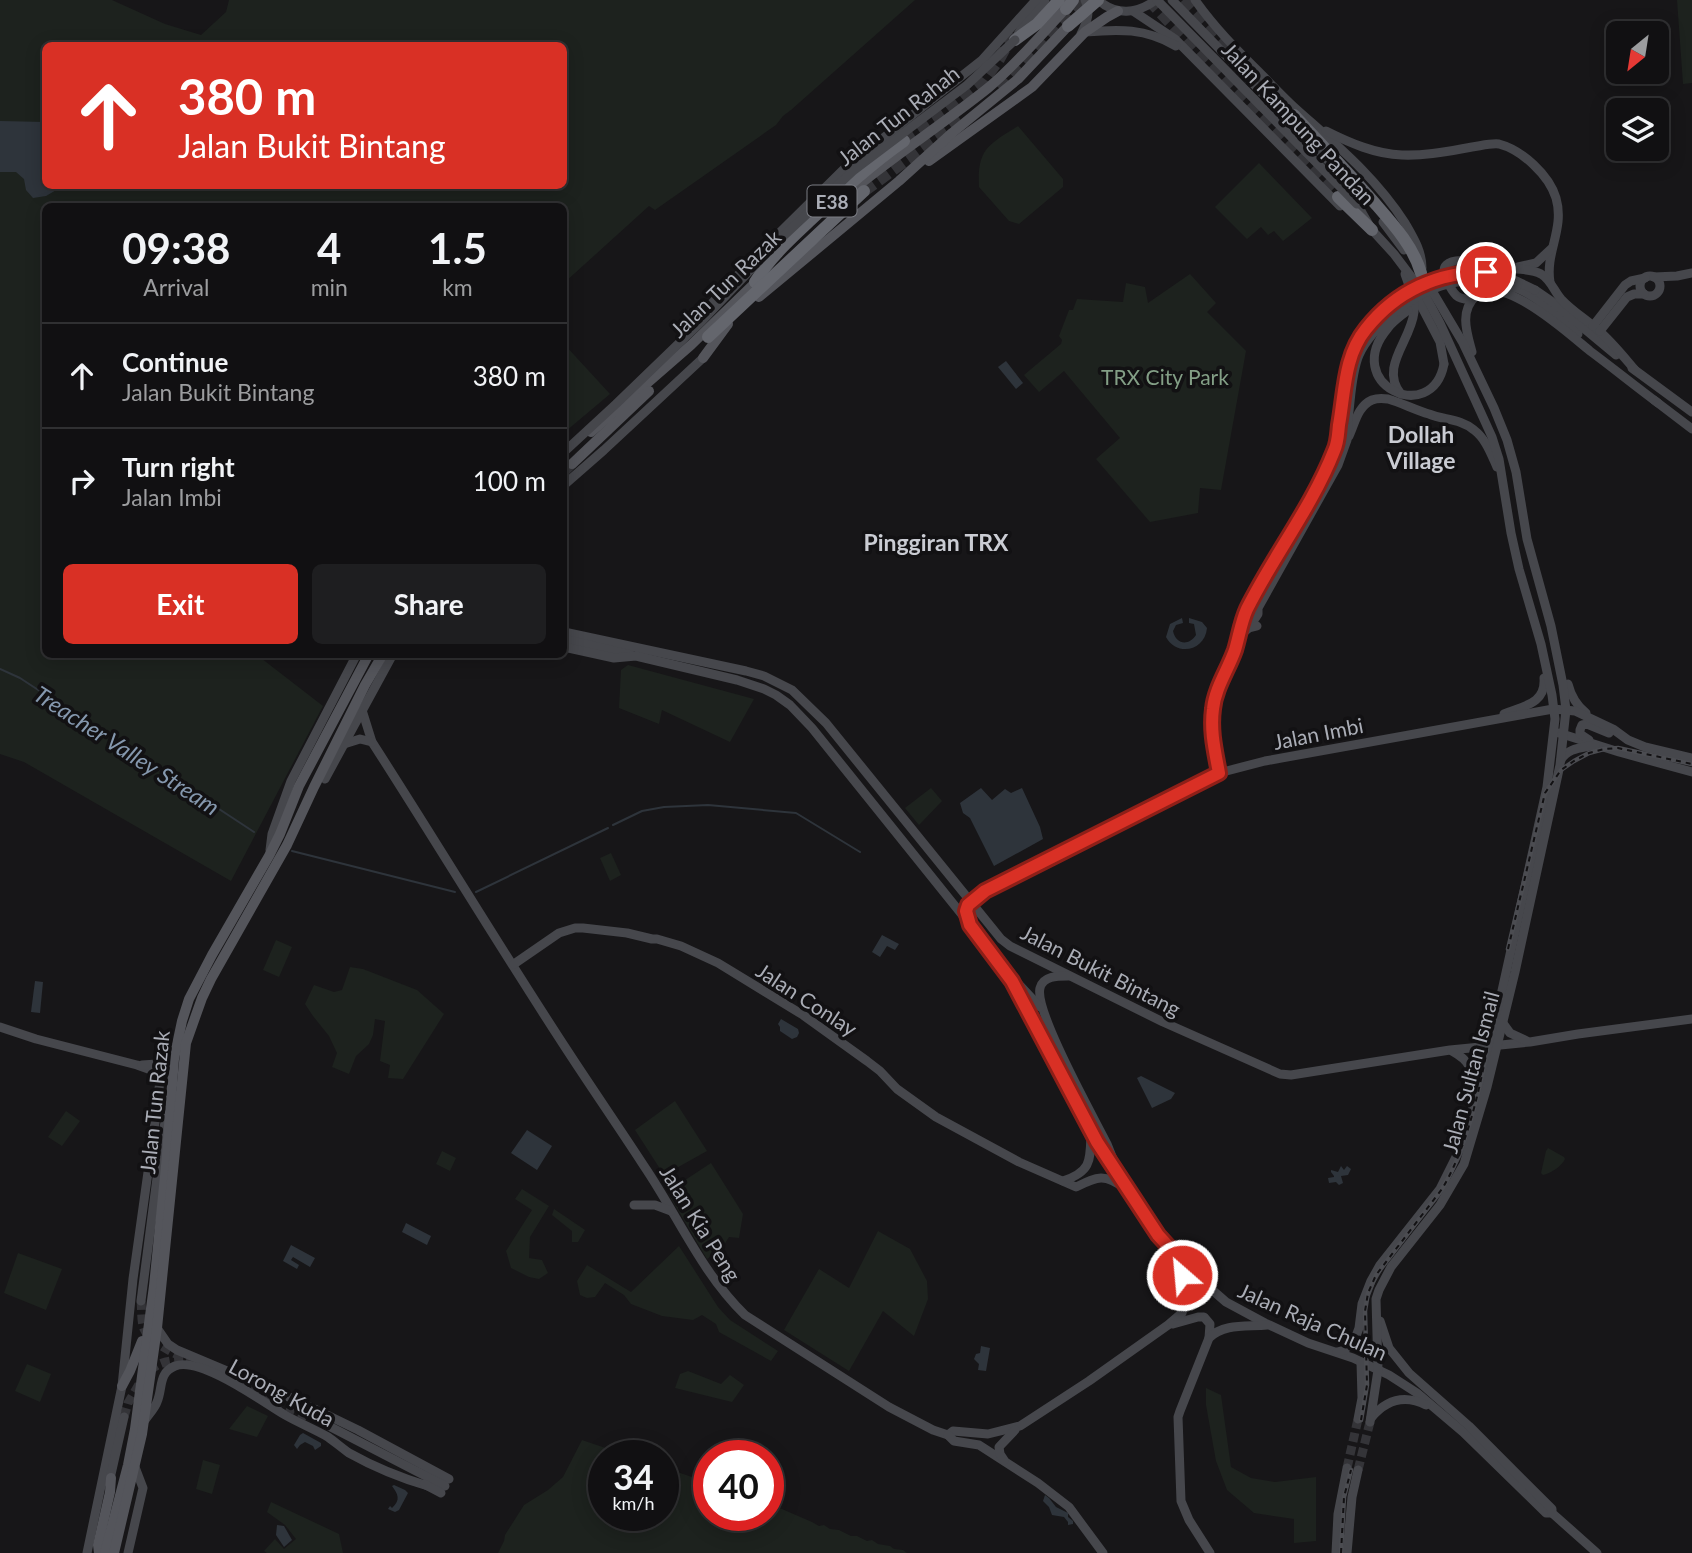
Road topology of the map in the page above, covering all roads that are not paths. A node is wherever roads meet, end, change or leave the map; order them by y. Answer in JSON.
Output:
{"nodes":[{"id":1,"x":1036,"y":0,"type":"edge"},
{"id":2,"x":1045,"y":0,"type":"edge"},
{"id":3,"x":1052,"y":0,"type":"edge"},
{"id":4,"x":1084,"y":0,"type":"edge"},
{"id":5,"x":1098,"y":0,"type":"edge"},
{"id":6,"x":1157,"y":0,"type":"edge"},
{"id":7,"x":1172,"y":0,"type":"edge"},
{"id":8,"x":1068,"y":2,"type":"edge"},
{"id":9,"x":1197,"y":2,"type":"edge"},
{"id":10,"x":1132,"y":11,"type":"junction"},
{"id":11,"x":1118,"y":12,"type":"junction"},
{"id":12,"x":1206,"y":15,"type":"junction"},
{"id":13,"x":1069,"y":26,"type":"joint"},
{"id":14,"x":1083,"y":35,"type":"junction"},
{"id":15,"x":1175,"y":39,"type":"junction"},
{"id":16,"x":1015,"y":40,"type":"junction"},
{"id":17,"x":1192,"y":56,"type":"junction"},
{"id":18,"x":1294,"y":115,"type":"tunnel mouth"},
{"id":19,"x":1315,"y":125,"type":"junction"},
{"id":20,"x":904,"y":141,"type":"tunnel mouth"},
{"id":21,"x":898,"y":181,"type":"junction"},
{"id":22,"x":864,"y":191,"type":"tunnel mouth"},
{"id":23,"x":1338,"y":197,"type":"tunnel mouth"},
{"id":24,"x":1372,"y":230,"type":"junction"},
{"id":25,"x":1554,"y":245,"type":"junction"},
{"id":26,"x":1394,"y":254,"type":"junction"},
{"id":27,"x":1510,"y":268,"type":"junction"},
{"id":28,"x":1405,"y":274,"type":"junction"},
{"id":29,"x":1692,"y":276,"type":"edge"},
{"id":30,"x":1649,"y":277,"type":"junction"},
{"id":31,"x":1679,"y":278,"type":"junction"},
{"id":32,"x":755,"y":282,"type":"junction"},
{"id":33,"x":1550,"y":282,"type":"junction"},
{"id":34,"x":1423,"y":283,"type":"junction"},
{"id":35,"x":1660,"y":290,"type":"junction"},
{"id":36,"x":723,"y":291,"type":"junction"},
{"id":37,"x":1533,"y":293,"type":"junction"},
{"id":38,"x":1644,"y":294,"type":"junction"},
{"id":39,"x":1473,"y":299,"type":"junction"},
{"id":40,"x":725,"y":320,"type":"junction"},
{"id":41,"x":1596,"y":328,"type":"junction"},
{"id":42,"x":708,"y":337,"type":"junction"},
{"id":43,"x":703,"y":358,"type":"joint"},
{"id":44,"x":1476,"y":370,"type":"junction"},
{"id":45,"x":1635,"y":370,"type":"junction"},
{"id":46,"x":635,"y":392,"type":"junction"},
{"id":47,"x":1658,"y":403,"type":"junction"},
{"id":48,"x":1692,"y":412,"type":"edge"},
{"id":49,"x":1431,"y":415,"type":"junction"},
{"id":50,"x":1344,"y":419,"type":"junction"},
{"id":51,"x":1692,"y":429,"type":"edge"},
{"id":52,"x":584,"y":430,"type":"junction"},
{"id":53,"x":1347,"y":440,"type":"junction"},
{"id":54,"x":567,"y":447,"type":"edge"},
{"id":55,"x":567,"y":447,"type":"edge"},
{"id":56,"x":568,"y":461,"type":"edge"},
{"id":57,"x":1503,"y":481,"type":"junction"},
{"id":58,"x":567,"y":482,"type":"edge"},
{"id":59,"x":1246,"y":611,"type":"junction"},
{"id":60,"x":1257,"y":626,"type":"dead end"},
{"id":61,"x":1551,"y":626,"type":"junction"},
{"id":62,"x":567,"y":633,"type":"edge"},
{"id":63,"x":1238,"y":638,"type":"junction"},
{"id":64,"x":567,"y":640,"type":"edge"},
{"id":65,"x":1541,"y":643,"type":"junction"},
{"id":66,"x":567,"y":648,"type":"edge"},
{"id":67,"x":1543,"y":654,"type":"junction"},
{"id":68,"x":636,"y":656,"type":"junction"},
{"id":69,"x":356,"y":658,"type":"edge"},
{"id":70,"x":365,"y":658,"type":"edge"},
{"id":71,"x":381,"y":658,"type":"edge"},
{"id":72,"x":391,"y":658,"type":"edge"},
{"id":73,"x":362,"y":709,"type":"junction"},
{"id":74,"x":1553,"y":709,"type":"junction"},
{"id":75,"x":1566,"y":709,"type":"junction"},
{"id":76,"x":1596,"y":720,"type":"junction"},
{"id":77,"x":1487,"y":721,"type":"junction"},
{"id":78,"x":1559,"y":733,"type":"junction"},
{"id":79,"x":1628,"y":740,"type":"junction"},
{"id":80,"x":372,"y":742,"type":"junction"},
{"id":81,"x":344,"y":744,"type":"junction"},
{"id":82,"x":1596,"y":745,"type":"junction"},
{"id":83,"x":1692,"y":758,"type":"edge"},
{"id":84,"x":1560,"y":765,"type":"junction"},
{"id":85,"x":1692,"y":772,"type":"edge"},
{"id":86,"x":1219,"y":773,"type":"junction"},
{"id":87,"x":325,"y":779,"type":"joint"},
{"id":88,"x":295,"y":784,"type":"junction"},
{"id":89,"x":293,"y":834,"type":"junction"},
{"id":90,"x":971,"y":902,"type":"junction"},
{"id":91,"x":970,"y":925,"type":"junction"},
{"id":92,"x":514,"y":964,"type":"junction"},
{"id":93,"x":1001,"y":966,"type":"junction"},
{"id":94,"x":1073,"y":977,"type":"junction"},
{"id":95,"x":1012,"y":981,"type":"joint"},
{"id":96,"x":1041,"y":1009,"type":"junction"},
{"id":97,"x":1692,"y":1018,"type":"edge"},
{"id":98,"x":1502,"y":1022,"type":"junction"},
{"id":99,"x":0,"y":1027,"type":"edge"},
{"id":100,"x":1530,"y":1042,"type":"junction"},
{"id":101,"x":1494,"y":1045,"type":"junction"},
{"id":102,"x":176,"y":1046,"type":"junction"},
{"id":103,"x":1450,"y":1050,"type":"junction"},
{"id":104,"x":137,"y":1065,"type":"junction"},
{"id":105,"x":171,"y":1100,"type":"junction"},
{"id":106,"x":1474,"y":1104,"type":"junction"},
{"id":107,"x":1091,"y":1131,"type":"junction"},
{"id":108,"x":1116,"y":1168,"type":"junction"},
{"id":109,"x":1063,"y":1181,"type":"junction"},
{"id":110,"x":1127,"y":1189,"type":"junction"},
{"id":111,"x":634,"y":1205,"type":"dead end"},
{"id":112,"x":671,"y":1211,"type":"junction"},
{"id":113,"x":1179,"y":1258,"type":"junction"},
{"id":114,"x":141,"y":1301,"type":"tunnel mouth"},
{"id":115,"x":1376,"y":1302,"type":"junction"},
{"id":116,"x":150,"y":1312,"type":"junction"},
{"id":117,"x":1168,"y":1325,"type":"junction"},
{"id":118,"x":1269,"y":1325,"type":"junction"},
{"id":119,"x":158,"y":1328,"type":"junction"},
{"id":120,"x":1209,"y":1338,"type":"junction"},
{"id":121,"x":1335,"y":1352,"type":"junction"},
{"id":122,"x":1361,"y":1362,"type":"junction"},
{"id":123,"x":1378,"y":1370,"type":"junction"},
{"id":124,"x":122,"y":1386,"type":"junction"},
{"id":125,"x":296,"y":1400,"type":"junction"},
{"id":126,"x":301,"y":1409,"type":"tunnel mouth"},
{"id":127,"x":1442,"y":1414,"type":"junction"},
{"id":128,"x":124,"y":1417,"type":"tunnel mouth"},
{"id":129,"x":1358,"y":1419,"type":"tunnel mouth"},
{"id":130,"x":144,"y":1421,"type":"junction"},
{"id":131,"x":298,"y":1421,"type":"junction"},
{"id":132,"x":1020,"y":1426,"type":"junction"},
{"id":133,"x":326,"y":1427,"type":"dead end"},
{"id":134,"x":948,"y":1435,"type":"junction"},
{"id":135,"x":1005,"y":1461,"type":"junction"},
{"id":136,"x":135,"y":1467,"type":"junction"},
{"id":137,"x":1347,"y":1468,"type":"tunnel mouth"},
{"id":138,"x":1358,"y":1470,"type":"tunnel mouth"},
{"id":139,"x":111,"y":1478,"type":"junction"},
{"id":140,"x":428,"y":1486,"type":"junction"},
{"id":141,"x":445,"y":1486,"type":"junction"},
{"id":142,"x":1552,"y":1513,"type":"junction"},
{"id":143,"x":87,"y":1553,"type":"edge"},
{"id":144,"x":99,"y":1553,"type":"edge"},
{"id":145,"x":105,"y":1553,"type":"edge"},
{"id":146,"x":114,"y":1553,"type":"edge"},
{"id":147,"x":128,"y":1553,"type":"edge"},
{"id":148,"x":1102,"y":1553,"type":"edge"},
{"id":149,"x":1210,"y":1553,"type":"edge"},
{"id":150,"x":1336,"y":1553,"type":"edge"},
{"id":151,"x":1347,"y":1553,"type":"edge"},
{"id":152,"x":1597,"y":1553,"type":"edge"}],
"edges":[{"from":1,"to":36,"type":"main road"},
{"from":2,"to":16,"type":"main road","name":"Jalan Tun Rahah"},
{"from":3,"to":16,"type":"highway"},
{"from":4,"to":14,"type":"main road"},
{"from":5,"to":11,"type":"main road"},
{"from":5,"to":13,"type":"highway","bridge":true},
{"from":6,"to":10,"type":"main road"},
{"from":6,"to":24,"type":"main road","name":"Jalan Kampung Pandan","bridge":true},
{"from":7,"to":34,"type":"main road","name":"Jalan Kampung Pandan","bridge":true},
{"from":8,"to":16,"type":"highway"},
{"from":8,"to":32,"type":"main road","name":"Jalan Tun Razak"},
{"from":9,"to":12,"type":"main road"},
{"from":10,"to":11,"type":"main road"},
{"from":10,"to":15,"type":"main road"},
{"from":11,"to":14,"type":"main road"},
{"from":12,"to":15,"type":"main road"},
{"from":12,"to":19,"type":"main road"},
{"from":13,"to":21,"type":"main road","name":"Jalan Tun Razak"},
{"from":14,"to":17,"type":"main road"},
{"from":14,"to":21,"type":"main road"},
{"from":15,"to":17,"type":"main road"},
{"from":16,"to":54,"type":"main road","name":"Jalan Tun Rahah","bridge":true},
{"from":17,"to":24,"type":"main road"},
{"from":18,"to":34,"type":"highway"},
{"from":19,"to":25,"type":"main road"},
{"from":19,"to":34,"type":"main road"},
{"from":20,"to":32,"type":"highway","number":"E38"},
{"from":21,"to":40,"type":"main road","name":"Jalan Tun Razak"},
{"from":22,"to":42,"type":"highway","number":"E38"},
{"from":23,"to":24,"type":"highway"},
{"from":24,"to":26,"type":"main road","name":"Jalan Kampung Pandan"},
{"from":25,"to":27,"type":"main road"},
{"from":25,"to":33,"type":"main road"},
{"from":26,"to":28,"type":"main road"},
{"from":26,"to":57,"type":"main road","name":"Jalan Kampung Pandan"},
{"from":27,"to":33,"type":"main road"},
{"from":27,"to":39,"type":"main road"},
{"from":28,"to":34,"type":"main road","bridge":true},
{"from":28,"to":49,"type":"main road"},
{"from":29,"to":31,"type":"main road"},
{"from":30,"to":31,"type":"main road"},
{"from":30,"to":35,"type":"main road"},
{"from":30,"to":38,"type":"main road"},
{"from":30,"to":41,"type":"main road"},
{"from":31,"to":35,"type":"main road"},
{"from":32,"to":40,"type":"main road","name":"Jalan Tun Razak"},
{"from":33,"to":41,"type":"main road"},
{"from":34,"to":37,"type":"main road","bridge":true},
{"from":34,"to":44,"type":"main road","name":"Jalan Kampung Pandan"},
{"from":34,"to":50,"type":"main road","bridge":true},
{"from":35,"to":38,"type":"main road"},
{"from":36,"to":40,"type":"main road"},
{"from":36,"to":52,"type":"main road"},
{"from":37,"to":45,"type":"main road"},
{"from":37,"to":47,"type":"main road"},
{"from":38,"to":41,"type":"main road"},
{"from":39,"to":44,"type":"main road"},
{"from":39,"to":47,"type":"main road"},
{"from":40,"to":42,"type":"main road","name":"Jalan Tun Razak"},
{"from":40,"to":43,"type":"main road"},
{"from":40,"to":46,"type":"main road","name":"Jalan Tun Razak"},
{"from":41,"to":45,"type":"main road"},
{"from":42,"to":56,"type":"main road","name":"Jalan Tun Razak"},
{"from":43,"to":58,"type":"main road"},
{"from":44,"to":61,"type":"main road","name":"Jalan Kampung Pandan"},
{"from":45,"to":48,"type":"main road"},
{"from":46,"to":52,"type":"main road"},
{"from":46,"to":56,"type":"main road","name":"Jalan Tun Razak"},
{"from":47,"to":51,"type":"main road"},
{"from":49,"to":53,"type":"main road"},
{"from":49,"to":57,"type":"main road"},
{"from":50,"to":53,"type":"main road"},
{"from":50,"to":59,"type":"main road"},
{"from":52,"to":55,"type":"main road"},
{"from":53,"to":59,"type":"main road"},
{"from":57,"to":65,"type":"main road","name":"Jalan Kampung Pandan"},
{"from":59,"to":63,"type":"main road"},
{"from":60,"to":63,"type":"main road"},
{"from":61,"to":65,"type":"main road"},
{"from":61,"to":75,"type":"main road","name":"Jalan Kampung Pandan"},
{"from":61,"to":76,"type":"main road"},
{"from":62,"to":90,"type":"main road","name":"Jalan Bukit Bintang"},
{"from":63,"to":86,"type":"main road"},
{"from":64,"to":68,"type":"main road"},
{"from":65,"to":67,"type":"main road","name":"Jalan Kampung Pandan"},
{"from":66,"to":68,"type":"main road","name":"Jalan Bukit Bintang"},
{"from":67,"to":74,"type":"main road","name":"Jalan Kampung Pandan"},
{"from":67,"to":77,"type":"main road"},
{"from":68,"to":91,"type":"main road","name":"Jalan Bukit Bintang"},
{"from":69,"to":88,"type":"main road"},
{"from":70,"to":88,"type":"main road","name":"Jalan Tun Razak"},
{"from":71,"to":89,"type":"main road","name":"Jalan Tun Razak"},
{"from":72,"to":73,"type":"main road"},
{"from":73,"to":80,"type":"main road","name":"Jalan Kia Peng"},
{"from":73,"to":81,"type":"main road"},
{"from":74,"to":75,"type":"main road","name":"Jalan Imbi"},
{"from":74,"to":77,"type":"main road","name":"Jalan Imbi"},
{"from":74,"to":78,"type":"main road","name":"Jalan Sultan Ismail"},
{"from":75,"to":76,"type":"main road","name":"Jalan Imbi"},
{"from":75,"to":78,"type":"main road"},
{"from":76,"to":79,"type":"main road","name":"Jalan Imbi"},
{"from":77,"to":86,"type":"main road","name":"Jalan Imbi"},
{"from":78,"to":82,"type":"main road"},
{"from":78,"to":84,"type":"main road","name":"Jalan Sultan Ismail"},
{"from":78,"to":101,"type":"main road","name":"Jalan Sultan Ismail"},
{"from":79,"to":82,"type":"main road"},
{"from":79,"to":83,"type":"main road","name":"Jalan Imbi"},
{"from":80,"to":81,"type":"main road"},
{"from":80,"to":92,"type":"main road","name":"Jalan Kia Peng"},
{"from":81,"to":87,"type":"main road"},
{"from":82,"to":84,"type":"main road"},
{"from":82,"to":85,"type":"main road"},
{"from":84,"to":98,"type":"main road","name":"Jalan Sultan Ismail"},
{"from":86,"to":90,"type":"main road","name":"Jalan Imbi"},
{"from":87,"to":89,"type":"main road"},
{"from":88,"to":102,"type":"main road","name":"Jalan Tun Razak"},
{"from":89,"to":119,"type":"main road","name":"Jalan Tun Razak"},
{"from":90,"to":91,"type":"main road"},
{"from":90,"to":94,"type":"main road","name":"Jalan Bukit Bintang"},
{"from":91,"to":93,"type":"main road","name":"Jalan Bukit Bintang"},
{"from":92,"to":109,"type":"main road","name":"Jalan Conlay"},
{"from":92,"to":112,"type":"main road","name":"Jalan Kia Peng"},
{"from":93,"to":95,"type":"main road","name":"Jalan Bukit Bintang"},
{"from":93,"to":96,"type":"main road"},
{"from":94,"to":96,"type":"main road"},
{"from":94,"to":103,"type":"main road","name":"Jalan Bukit Bintang"},
{"from":95,"to":107,"type":"main road","name":"Jalan Raja Chulan"},
{"from":96,"to":108,"type":"main road"},
{"from":97,"to":100,"type":"main road","name":"Jalan Bukit Bintang"},
{"from":98,"to":100,"type":"main road"},
{"from":98,"to":101,"type":"main road","name":"Jalan Sultan Ismail"},
{"from":99,"to":104,"type":"main road"},
{"from":100,"to":101,"type":"main road","name":"Jalan Bukit Bintang"},
{"from":101,"to":103,"type":"main road","name":"Jalan Bukit Bintang"},
{"from":101,"to":106,"type":"main road","name":"Jalan Sultan Ismail"},
{"from":101,"to":115,"type":"main road","name":"Jalan Sultan Ismail"},
{"from":102,"to":104,"type":"main road"},
{"from":102,"to":105,"type":"main road","name":"Jalan Tun Razak"},
{"from":103,"to":106,"type":"main road"},
{"from":104,"to":124,"type":"main road","name":"Jalan Tun Razak"},
{"from":105,"to":114,"type":"main road"},
{"from":105,"to":116,"type":"main road","name":"Jalan Tun Razak"},
{"from":106,"to":121,"type":"main road","name":"Jalan Sultan Ismail"},
{"from":107,"to":108,"type":"main road","name":"Jalan Raja Chulan"},
{"from":107,"to":109,"type":"main road"},
{"from":108,"to":110,"type":"main road","name":"Jalan Raja Chulan"},
{"from":109,"to":110,"type":"main road","name":"Jalan Conlay"},
{"from":110,"to":113,"type":"main road","name":"Jalan Raja Chulan"},
{"from":111,"to":112,"type":"main road"},
{"from":112,"to":134,"type":"main road","name":"Jalan Kia Peng"},
{"from":113,"to":117,"type":"main road","name":"Jalan Kia Peng"},
{"from":113,"to":118,"type":"main road","name":"Jalan Raja Chulan"},
{"from":115,"to":123,"type":"main road","name":"Jalan Sultan Ismail"},
{"from":115,"to":142,"type":"main road","name":"Jalan Raja Chulan"},
{"from":116,"to":124,"type":"main road"},
{"from":116,"to":145,"type":"main road","name":"Jalan Tun Razak"},
{"from":117,"to":120,"type":"main road"},
{"from":117,"to":132,"type":"main road","name":"Jalan Kia Peng"},
{"from":118,"to":120,"type":"main road"},
{"from":118,"to":121,"type":"main road","name":"Jalan Raja Chulan"},
{"from":119,"to":125,"type":"main road","name":"Lorong Kuda"},
{"from":119,"to":130,"type":"main road","name":"Jalan Tun Razak"},
{"from":120,"to":149,"type":"main road"},
{"from":121,"to":122,"type":"main road","name":"Jalan Raja Chulan"},
{"from":122,"to":123,"type":"main road","name":"Jalan Raja Chulan"},
{"from":122,"to":129,"type":"main road"},
{"from":123,"to":127,"type":"main road","name":"Jalan Raja Chulan"},
{"from":123,"to":127,"type":"main road","name":"Jalan Sultan Ismail"},
{"from":124,"to":143,"type":"main road","name":"Jalan Tun Razak"},
{"from":125,"to":131,"type":"main road"},
{"from":125,"to":141,"type":"main road","name":"Lorong Kuda"},
{"from":126,"to":141,"type":"main road"},
{"from":127,"to":142,"type":"main road","name":"Jalan Raja Chulan"},
{"from":128,"to":139,"type":"main road"},
{"from":130,"to":131,"type":"main road","name":"Lorong Kuda"},
{"from":130,"to":136,"type":"main road","name":"Jalan Tun Razak"},
{"from":131,"to":140,"type":"main road","name":"Lorong Kuda"},
{"from":132,"to":134,"type":"main road","name":"Jalan Kia Peng"},
{"from":132,"to":135,"type":"main road"},
{"from":133,"to":140,"type":"main road","name":"Lorong Kuda"},
{"from":134,"to":135,"type":"main road"},
{"from":135,"to":148,"type":"main road"},
{"from":136,"to":146,"type":"main road","name":"Jalan Tun Razak"},
{"from":136,"to":147,"type":"main road","name":"Jalan Tun Razak"},
{"from":137,"to":150,"type":"main road"},
{"from":138,"to":151,"type":"main road"},
{"from":139,"to":143,"type":"main road"},
{"from":139,"to":144,"type":"main road"},
{"from":140,"to":141,"type":"main road","name":"Lorong Kuda"},
{"from":142,"to":152,"type":"main road","name":"Jalan Raja Chulan"}]}
